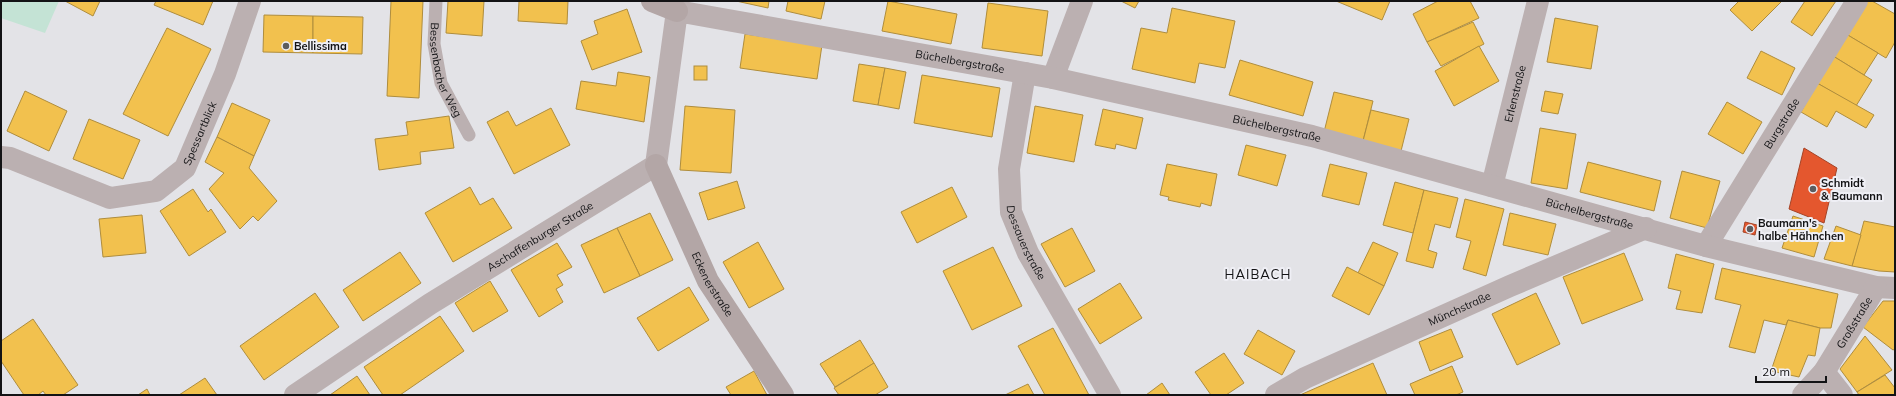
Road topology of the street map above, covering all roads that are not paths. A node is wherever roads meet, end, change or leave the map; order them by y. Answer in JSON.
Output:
{"nodes":[{"id":1,"x":250,"y":1,"type":"edge"},
{"id":2,"x":436,"y":1,"type":"edge"},
{"id":3,"x":652,"y":1,"type":"edge"},
{"id":4,"x":1082,"y":1,"type":"edge"},
{"id":5,"x":1538,"y":1,"type":"edge"},
{"id":6,"x":1857,"y":1,"type":"edge"},
{"id":7,"x":677,"y":11,"type":"junction"},
{"id":8,"x":1026,"y":73,"type":"junction"},
{"id":9,"x":1053,"y":78,"type":"junction"},
{"id":10,"x":469,"y":135,"type":"dead end"},
{"id":11,"x":1,"y":157,"type":"edge"},
{"id":12,"x":656,"y":165,"type":"junction"},
{"id":13,"x":1492,"y":186,"type":"junction"},
{"id":14,"x":1646,"y":228,"type":"junction"},
{"id":15,"x":1706,"y":246,"type":"junction"},
{"id":16,"x":1885,"y":287,"type":"edge"},
{"id":17,"x":1824,"y":372,"type":"junction"},
{"id":18,"x":295,"y":395,"type":"edge"},
{"id":19,"x":783,"y":395,"type":"edge"},
{"id":20,"x":1110,"y":395,"type":"edge"},
{"id":21,"x":1276,"y":395,"type":"edge"},
{"id":22,"x":1803,"y":395,"type":"edge"},
{"id":23,"x":1842,"y":395,"type":"edge"}],
"edges":[{"from":1,"to":11,"type":"street","name":"Spessartblick"},
{"from":2,"to":10,"type":"lane","name":"Bessenbacher Weg"},
{"from":3,"to":7,"type":"street","name":"Büchelbergstraße"},
{"from":4,"to":9,"type":"street"},
{"from":5,"to":13,"type":"street","name":"Erlenstraße"},
{"from":6,"to":15,"type":"street","name":"Burgstraße"},
{"from":7,"to":8,"type":"street","name":"Büchelbergstraße"},
{"from":7,"to":12,"type":"street"},
{"from":8,"to":9,"type":"street","name":"Büchelbergstraße"},
{"from":8,"to":20,"type":"street","name":"Dessauerstraße"},
{"from":9,"to":13,"type":"street","name":"Büchelbergstraße"},
{"from":12,"to":18,"type":"street","name":"Aschaffenburger Straße"},
{"from":12,"to":19,"type":"street","name":"Eckenerstraße"},
{"from":13,"to":14,"type":"street","name":"Büchelbergstraße"},
{"from":14,"to":15,"type":"street","name":"Büchelbergstraße"},
{"from":14,"to":21,"type":"street","name":"Münchstraße"},
{"from":15,"to":16,"type":"street","name":"Büchelbergstraße"},
{"from":16,"to":17,"type":"street","name":"Großstraße"},
{"from":17,"to":22,"type":"street","name":"Großstraße"},
{"from":17,"to":23,"type":"street"}]}
